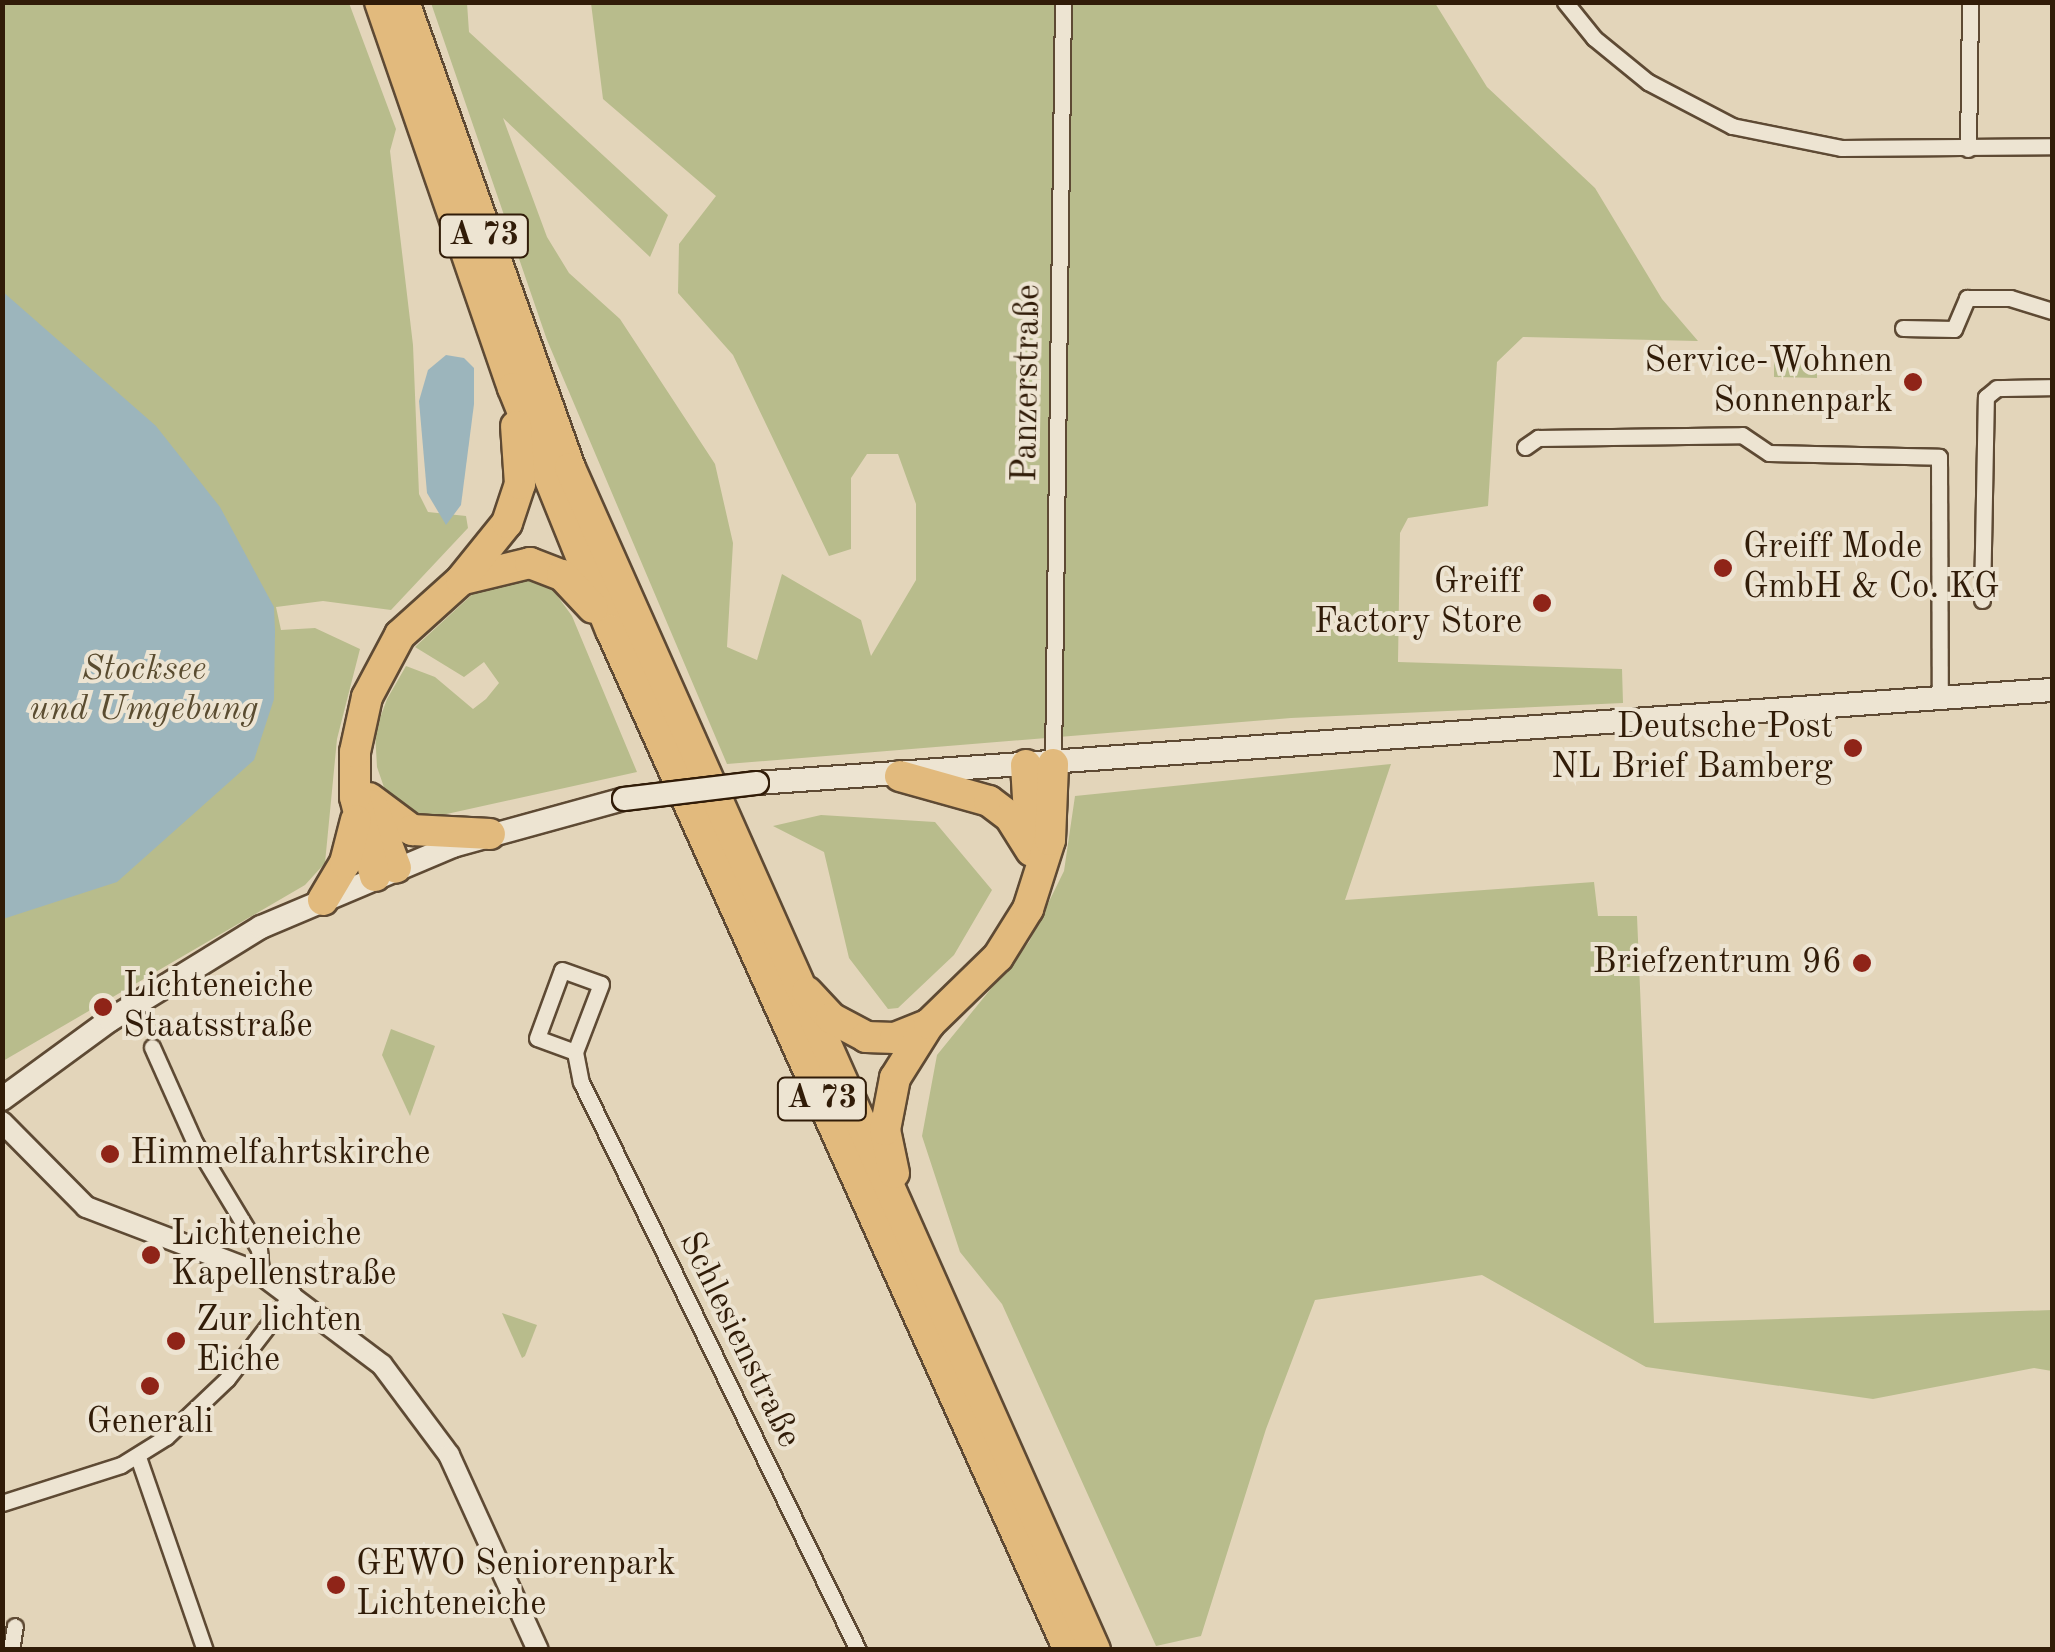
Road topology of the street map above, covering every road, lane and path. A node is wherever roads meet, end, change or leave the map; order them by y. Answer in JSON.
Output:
{"nodes":[{"id":1,"x":380,"y":2,"type":"edge"},
{"id":2,"x":404,"y":2,"type":"edge"},
{"id":3,"x":1063,"y":2,"type":"edge"},
{"id":4,"x":1565,"y":2,"type":"edge"},
{"id":5,"x":1970,"y":2,"type":"edge"},
{"id":6,"x":2052,"y":146,"type":"edge"},
{"id":7,"x":1968,"y":149,"type":"junction"},
{"id":8,"x":2052,"y":311,"type":"edge"},
{"id":9,"x":1904,"y":328,"type":"dead end"},
{"id":10,"x":2052,"y":387,"type":"edge"},
{"id":11,"x":513,"y":388,"type":"junction"},
{"id":12,"x":1525,"y":447,"type":"dead end"},
{"id":13,"x":461,"y":580,"type":"junction"},
{"id":14,"x":1982,"y":600,"type":"dead end"},
{"id":15,"x":611,"y":630,"type":"junction"},
{"id":16,"x":2052,"y":690,"type":"edge"},
{"id":17,"x":1940,"y":700,"type":"junction"},
{"id":18,"x":1039,"y":764,"type":"junction"},
{"id":19,"x":900,"y":776,"type":"junction"},
{"id":20,"x":360,"y":796,"type":"junction"},
{"id":21,"x":490,"y":834,"type":"junction"},
{"id":22,"x":1031,"y":850,"type":"junction"},
{"id":23,"x":386,"y":872,"type":"junction"},
{"id":24,"x":1036,"y":890,"type":"junction"},
{"id":25,"x":323,"y":900,"type":"junction"},
{"id":26,"x":790,"y":974,"type":"junction"},
{"id":27,"x":930,"y":1024,"type":"junction"},
{"id":28,"x":152,"y":1048,"type":"dead end"},
{"id":29,"x":576,"y":1052,"type":"junction"},
{"id":30,"x":2,"y":1099,"type":"edge"},
{"id":31,"x":2,"y":1122,"type":"edge"},
{"id":32,"x":903,"y":1220,"type":"junction"},
{"id":33,"x":261,"y":1274,"type":"junction"},
{"id":34,"x":293,"y":1293,"type":"junction"},
{"id":35,"x":138,"y":1457,"type":"junction"},
{"id":36,"x":2,"y":1503,"type":"edge"},
{"id":37,"x":15,"y":1626,"type":"dead end"},
{"id":38,"x":11,"y":1650,"type":"edge"},
{"id":39,"x":205,"y":1650,"type":"edge"},
{"id":40,"x":538,"y":1650,"type":"edge"},
{"id":41,"x":858,"y":1650,"type":"edge"},
{"id":42,"x":1069,"y":1650,"type":"edge"},
{"id":43,"x":1095,"y":1650,"type":"edge"}],
"edges":[{"from":1,"to":11,"type":"highway","number":"A 73"},
{"from":2,"to":26,"type":"highway","number":"A 73"},
{"from":3,"to":18,"type":"street","name":"Panzerstraße"},
{"from":4,"to":7,"type":"street"},
{"from":5,"to":7,"type":"street"},
{"from":6,"to":7,"type":"street"},
{"from":8,"to":9,"type":"street"},
{"from":10,"to":14,"type":"street"},
{"from":11,"to":13,"type":"highway"},
{"from":11,"to":15,"type":"highway","number":"A 73"},
{"from":12,"to":17,"type":"street"},
{"from":13,"to":15,"type":"highway"},
{"from":13,"to":20,"type":"highway"},
{"from":15,"to":42,"type":"highway","number":"A 73"},
{"from":16,"to":17,"type":"main road"},
{"from":17,"to":18,"type":"main road"},
{"from":18,"to":19,"type":"main road"},
{"from":18,"to":22,"type":"highway"},
{"from":18,"to":24,"type":"highway"},
{"from":19,"to":21,"type":"main road","bridge":true},
{"from":19,"to":22,"type":"highway"},
{"from":20,"to":21,"type":"highway"},
{"from":20,"to":23,"type":"highway"},
{"from":20,"to":25,"type":"highway"},
{"from":21,"to":23,"type":"main road"},
{"from":22,"to":24,"type":"highway"},
{"from":23,"to":25,"type":"main road"},
{"from":24,"to":27,"type":"highway"},
{"from":25,"to":30,"type":"main road"},
{"from":26,"to":27,"type":"highway"},
{"from":26,"to":32,"type":"highway","number":"A 73"},
{"from":27,"to":32,"type":"highway"},
{"from":28,"to":33,"type":"street"},
{"from":29,"to":29,"type":"street"},
{"from":29,"to":41,"type":"street","name":"Schlesienstraße"},
{"from":31,"to":33,"type":"street"},
{"from":32,"to":43,"type":"highway","number":"A 73"},
{"from":33,"to":34,"type":"street"},
{"from":34,"to":35,"type":"street"},
{"from":34,"to":40,"type":"street"},
{"from":35,"to":36,"type":"street"},
{"from":35,"to":39,"type":"street"},
{"from":37,"to":38,"type":"street"}]}
